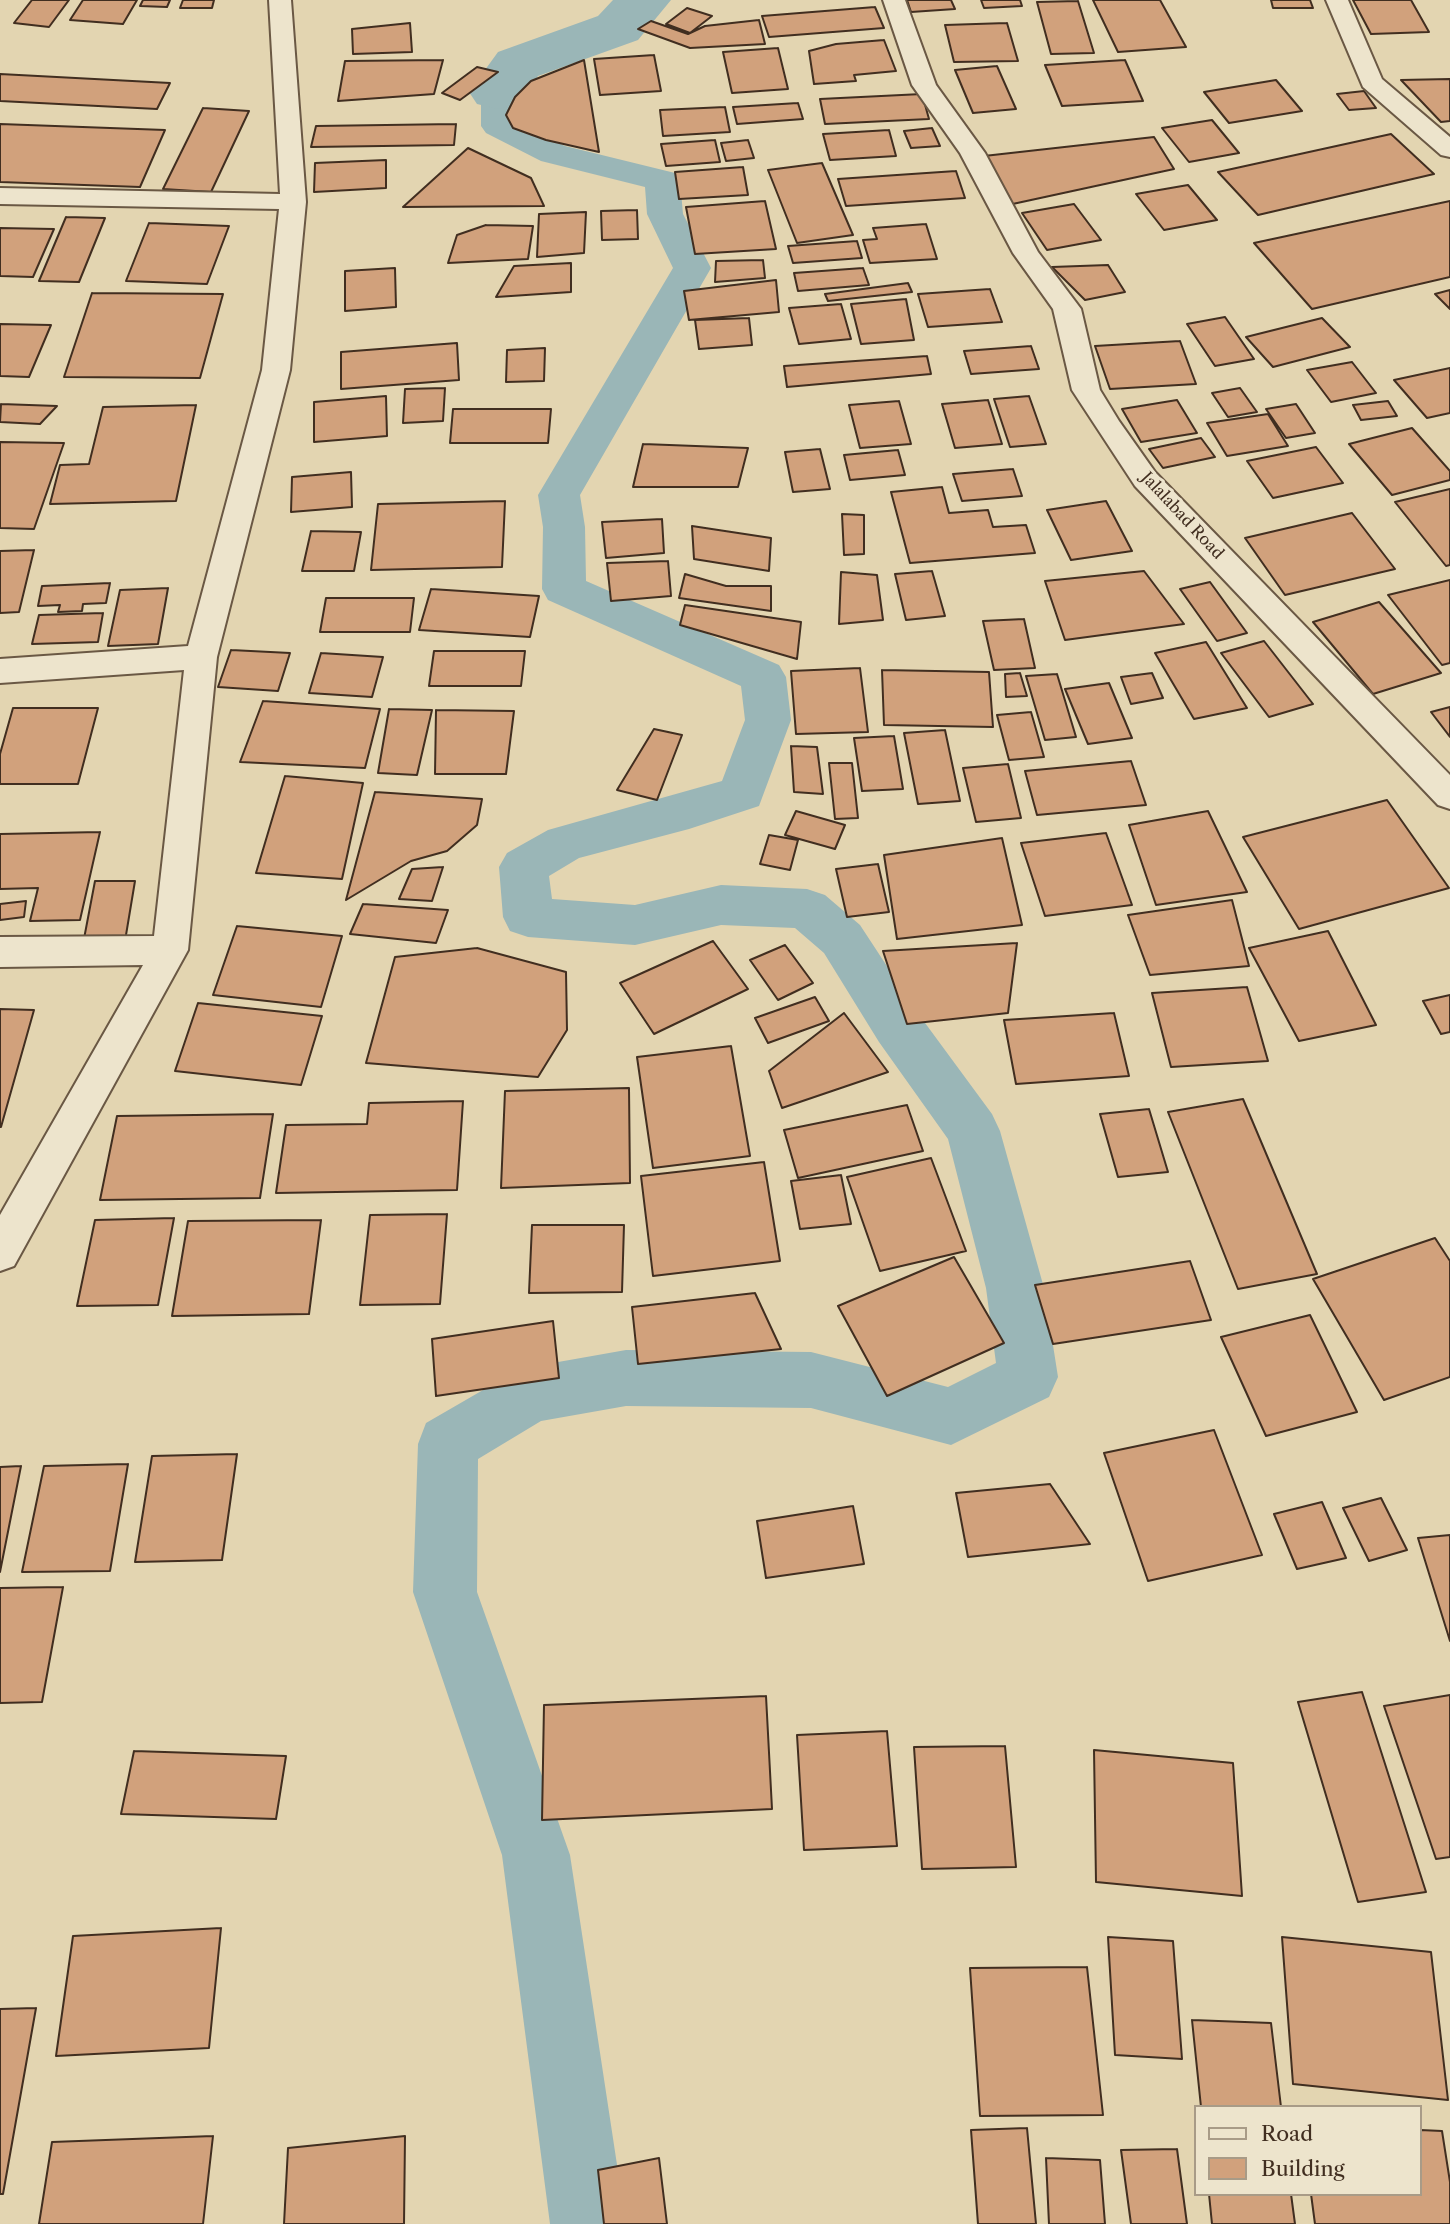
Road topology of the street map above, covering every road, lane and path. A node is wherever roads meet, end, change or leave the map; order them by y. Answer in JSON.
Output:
{"nodes":[{"id":1,"x":281,"y":0,"type":"edge"},
{"id":2,"x":894,"y":0,"type":"edge"},
{"id":3,"x":1337,"y":0,"type":"edge"},
{"id":4,"x":1450,"y":150,"type":"edge"},
{"id":5,"x":0,"y":196,"type":"edge"},
{"id":6,"x":293,"y":202,"type":"junction"},
{"id":7,"x":201,"y":657,"type":"junction"},
{"id":8,"x":0,"y":671,"type":"edge"},
{"id":9,"x":1450,"y":796,"type":"edge"},
{"id":10,"x":170,"y":950,"type":"junction"},
{"id":11,"x":0,"y":952,"type":"edge"},
{"id":12,"x":0,"y":1253,"type":"edge"}],
"edges":[{"from":1,"to":6,"type":"street"},
{"from":2,"to":9,"type":"street","name":"Jalalabad Road"},
{"from":3,"to":4,"type":"street"},
{"from":5,"to":6,"type":"street"},
{"from":6,"to":7,"type":"street"},
{"from":7,"to":8,"type":"street"},
{"from":7,"to":10,"type":"street"},
{"from":10,"to":11,"type":"street"},
{"from":10,"to":12,"type":"street"}]}
